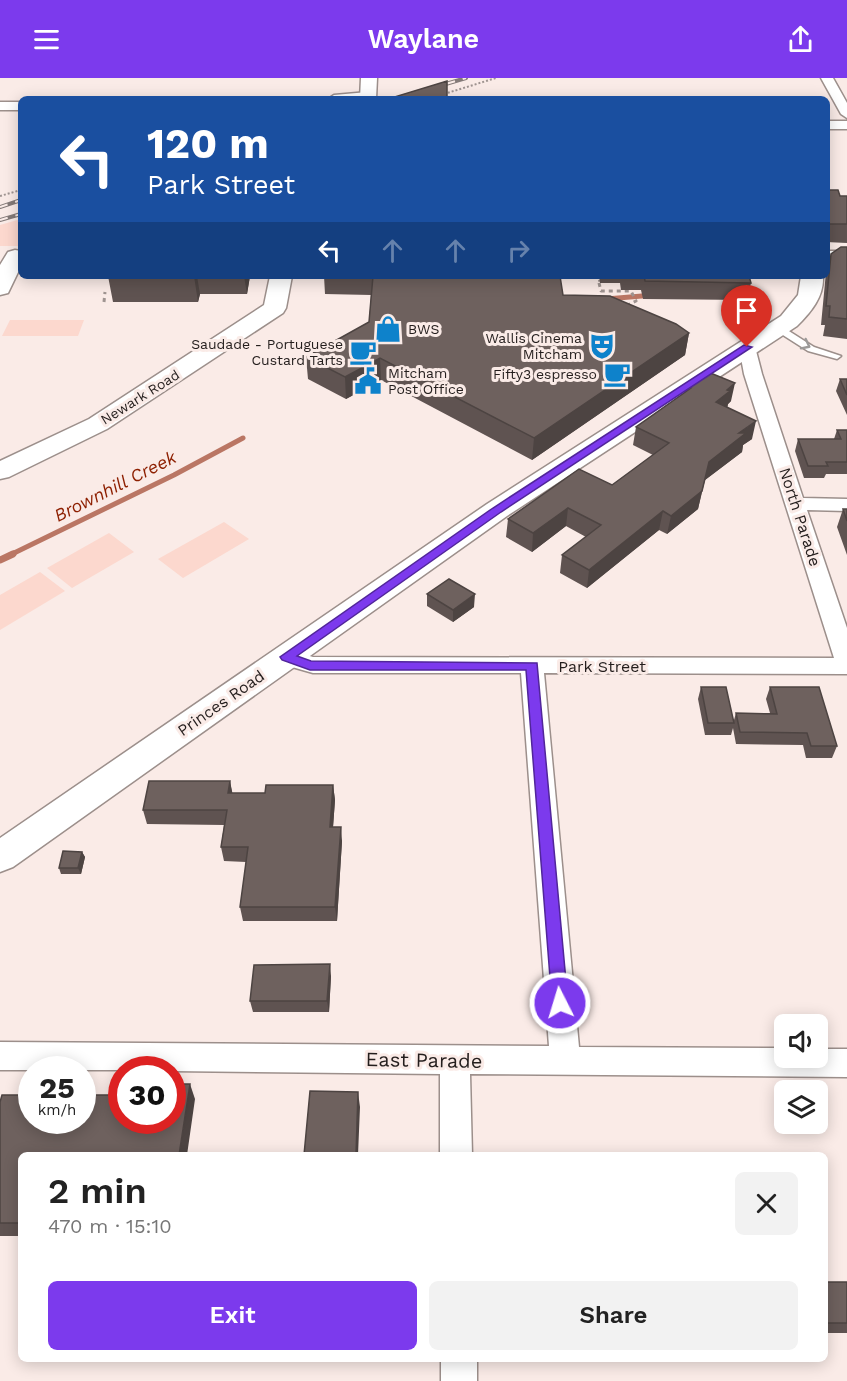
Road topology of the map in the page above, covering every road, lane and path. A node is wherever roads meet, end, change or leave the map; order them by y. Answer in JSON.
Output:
{"nodes":[{"id":1,"x":369,"y":78,"type":"edge"},
{"id":2,"x":496,"y":78,"type":"edge"},
{"id":3,"x":827,"y":78,"type":"edge"},
{"id":4,"x":368,"y":96,"type":"edge"},
{"id":5,"x":436,"y":96,"type":"edge"},
{"id":6,"x":0,"y":106,"type":"edge"},
{"id":7,"x":18,"y":106,"type":"edge"},
{"id":8,"x":847,"y":114,"type":"edge"},
{"id":9,"x":830,"y":125,"type":"edge"},
{"id":10,"x":847,"y":125,"type":"edge"},
{"id":11,"x":18,"y":191,"type":"edge"},
{"id":12,"x":0,"y":196,"type":"edge"},
{"id":13,"x":11,"y":253,"type":"edge"},
{"id":14,"x":830,"y":257,"type":"edge"},
{"id":15,"x":847,"y":257,"type":"edge"},
{"id":16,"x":280,"y":279,"type":"edge"},
{"id":17,"x":599,"y":279,"type":"edge"},
{"id":18,"x":813,"y":279,"type":"edge"},
{"id":19,"x":0,"y":288,"type":"edge"},
{"id":20,"x":105,"y":292,"type":"dead end"},
{"id":21,"x":104,"y":302,"type":"dead end"},
{"id":22,"x":617,"y":311,"type":"edge"},
{"id":23,"x":778,"y":328,"type":"junction"},
{"id":24,"x":837,"y":356,"type":"dead end"},
{"id":25,"x":750,"y":360,"type":"junction"},
{"id":26,"x":0,"y":471,"type":"edge"},
{"id":27,"x":796,"y":504,"type":"junction"},
{"id":28,"x":847,"y":505,"type":"edge"},
{"id":29,"x":286,"y":657,"type":"junction"},
{"id":30,"x":847,"y":664,"type":"edge"},
{"id":31,"x":532,"y":666,"type":"junction"},
{"id":32,"x":0,"y":857,"type":"edge"},
{"id":33,"x":0,"y":1056,"type":"edge"},
{"id":34,"x":455,"y":1060,"type":"junction"},
{"id":35,"x":565,"y":1062,"type":"junction"},
{"id":36,"x":847,"y":1063,"type":"edge"},
{"id":37,"x":456,"y":1152,"type":"edge"},
{"id":38,"x":459,"y":1362,"type":"edge"},
{"id":39,"x":459,"y":1381,"type":"edge"}],
"edges":[{"from":1,"to":4,"type":"street"},
{"from":2,"to":5,"type":"path"},
{"from":3,"to":8,"type":"street"},
{"from":6,"to":7,"type":"street"},
{"from":9,"to":10,"type":"street"},
{"from":11,"to":12,"type":"path"},
{"from":13,"to":19,"type":"street"},
{"from":14,"to":15,"type":"street"},
{"from":16,"to":26,"type":"street","name":"Newark Road"},
{"from":17,"to":22,"type":"path"},
{"from":18,"to":23,"type":"street","name":"Princes Road"},
{"from":20,"to":21,"type":"path"},
{"from":23,"to":24,"type":"lane","one_way":true},
{"from":23,"to":25,"type":"street","name":"Princes Road"},
{"from":25,"to":27,"type":"street","name":"North Parade"},
{"from":25,"to":29,"type":"street","name":"Princes Road"},
{"from":27,"to":28,"type":"street"},
{"from":27,"to":30,"type":"street","name":"North Parade"},
{"from":29,"to":31,"type":"street","name":"Park Street"},
{"from":29,"to":32,"type":"street","name":"Princes Road"},
{"from":30,"to":31,"type":"street","name":"Park Street"},
{"from":31,"to":35,"type":"street"},
{"from":33,"to":34,"type":"street","name":"East Parade"},
{"from":34,"to":35,"type":"street","name":"East Parade"},
{"from":34,"to":37,"type":"street"},
{"from":35,"to":36,"type":"street","name":"East Parade"},
{"from":38,"to":39,"type":"street"}]}
